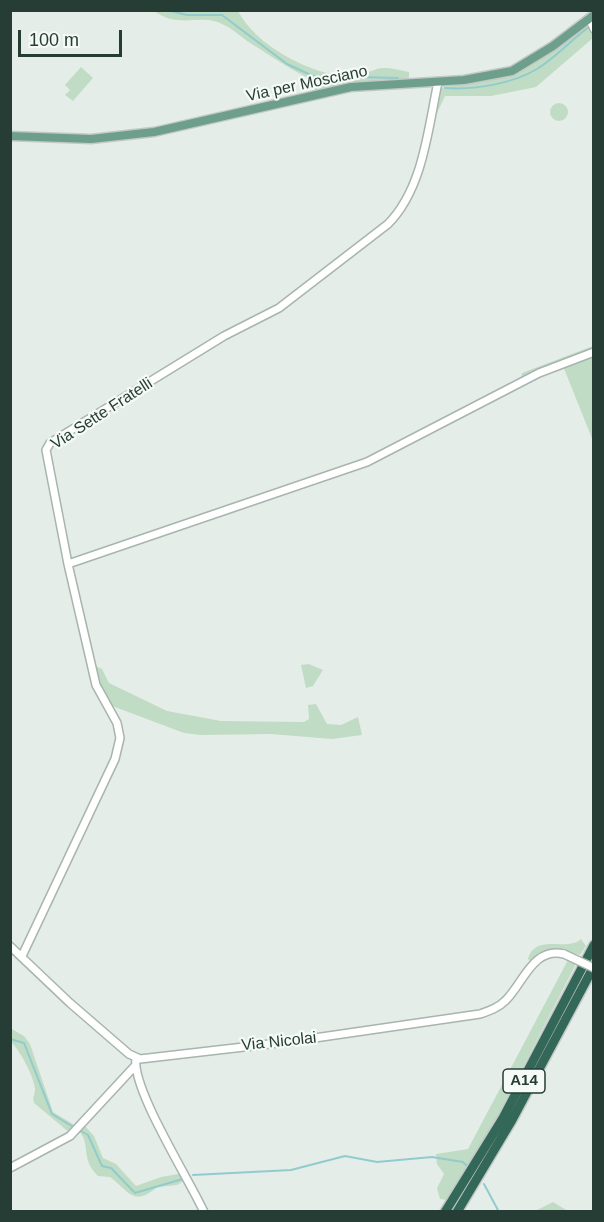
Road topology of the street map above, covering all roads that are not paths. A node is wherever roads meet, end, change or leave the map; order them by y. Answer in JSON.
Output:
{"nodes":[{"id":1,"x":591,"y":17,"type":"edge"},
{"id":2,"x":594,"y":29,"type":"edge"},
{"id":3,"x":438,"y":82,"type":"junction"},
{"id":4,"x":10,"y":136,"type":"edge"},
{"id":5,"x":594,"y":352,"type":"edge"},
{"id":6,"x":68,"y":564,"type":"junction"},
{"id":7,"x":10,"y":945,"type":"edge"},
{"id":8,"x":594,"y":945,"type":"edge"},
{"id":9,"x":22,"y":956,"type":"junction"},
{"id":10,"x":594,"y":967,"type":"edge"},
{"id":11,"x":136,"y":1058,"type":"junction"},
{"id":12,"x":134,"y":1067,"type":"junction"},
{"id":13,"x":10,"y":1168,"type":"edge"},
{"id":14,"x":204,"y":1212,"type":"edge"},
{"id":15,"x":445,"y":1212,"type":"edge"},
{"id":16,"x":456,"y":1212,"type":"edge"}],
"edges":[{"from":1,"to":2,"type":"street"},
{"from":1,"to":3,"type":"main road","name":"Via per Mosciano"},
{"from":3,"to":4,"type":"main road","name":"Via per Mosciano"},
{"from":3,"to":6,"type":"street","name":"Via Sette Fratelli"},
{"from":5,"to":6,"type":"street"},
{"from":6,"to":9,"type":"street","name":"Via Sette Fratelli"},
{"from":7,"to":9,"type":"street"},
{"from":8,"to":15,"type":"highway","number":"A14"},
{"from":9,"to":11,"type":"street"},
{"from":10,"to":11,"type":"street","name":"Via Nicolai","bridge":true},
{"from":10,"to":16,"type":"highway","number":"A14"},
{"from":11,"to":12,"type":"street"},
{"from":12,"to":13,"type":"street"},
{"from":12,"to":14,"type":"street"}]}
